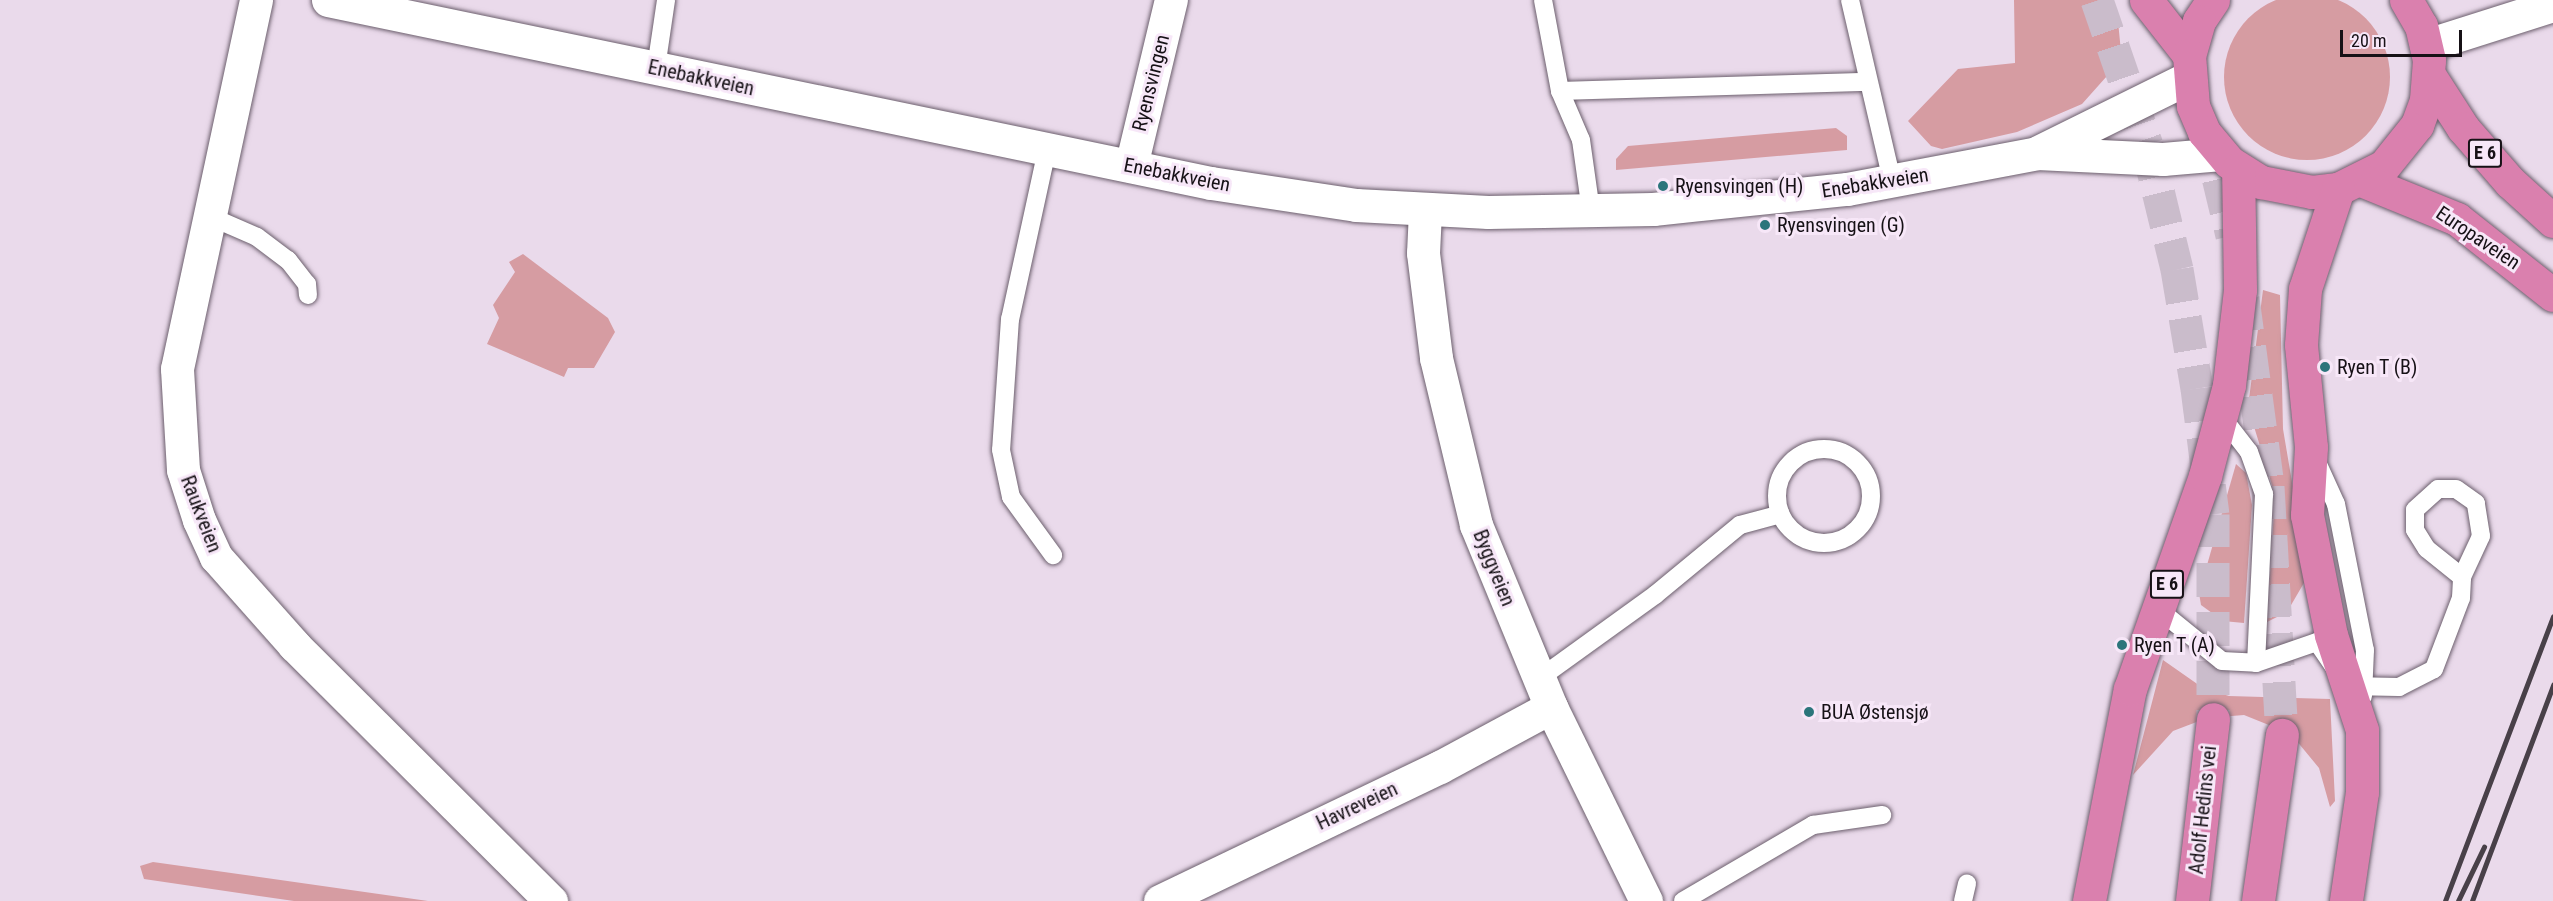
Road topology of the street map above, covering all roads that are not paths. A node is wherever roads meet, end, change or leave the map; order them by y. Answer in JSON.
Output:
{"nodes":[{"id":1,"x":256,"y":0,"type":"edge"},
{"id":2,"x":328,"y":0,"type":"edge"},
{"id":3,"x":666,"y":0,"type":"edge"},
{"id":4,"x":1171,"y":0,"type":"edge"},
{"id":5,"x":1543,"y":0,"type":"edge"},
{"id":6,"x":1850,"y":0,"type":"edge"},
{"id":7,"x":2146,"y":0,"type":"edge"},
{"id":8,"x":2213,"y":0,"type":"edge"},
{"id":9,"x":2406,"y":0,"type":"edge"},
{"id":10,"x":2553,"y":5,"type":"edge"},
{"id":11,"x":2428,"y":60,"type":"junction"},
{"id":12,"x":2189,"y":66,"type":"junction"},
{"id":13,"x":656,"y":68,"type":"junction"},
{"id":14,"x":1868,"y":82,"type":"junction"},
{"id":15,"x":1560,"y":91,"type":"junction"},
{"id":16,"x":1047,"y":150,"type":"junction"},
{"id":17,"x":2037,"y":153,"type":"junction"},
{"id":18,"x":2230,"y":162,"type":"junction"},
{"id":19,"x":1131,"y":166,"type":"junction"},
{"id":20,"x":1892,"y":181,"type":"junction"},
{"id":21,"x":2350,"y":184,"type":"junction"},
{"id":22,"x":1425,"y":211,"type":"junction"},
{"id":23,"x":1591,"y":211,"type":"junction"},
{"id":24,"x":209,"y":216,"type":"junction"},
{"id":25,"x":2553,"y":221,"type":"edge"},
{"id":26,"x":308,"y":295,"type":"dead end"},
{"id":27,"x":2553,"y":295,"type":"edge"},
{"id":28,"x":2222,"y":417,"type":"junction"},
{"id":29,"x":1781,"y":514,"type":"junction"},
{"id":30,"x":1053,"y":555,"type":"dead end"},
{"id":31,"x":2462,"y":577,"type":"junction"},
{"id":32,"x":2158,"y":609,"type":"junction"},
{"id":33,"x":2256,"y":663,"type":"junction"},
{"id":34,"x":2355,"y":686,"type":"junction"},
{"id":35,"x":1545,"y":693,"type":"junction"},
{"id":36,"x":2212,"y":719,"type":"tunnel mouth"},
{"id":37,"x":2282,"y":735,"type":"tunnel mouth"},
{"id":38,"x":1882,"y":815,"type":"dead end"},
{"id":39,"x":551,"y":901,"type":"edge"},
{"id":40,"x":1160,"y":901,"type":"edge"},
{"id":41,"x":1646,"y":901,"type":"edge"},
{"id":42,"x":1683,"y":901,"type":"edge"},
{"id":43,"x":2089,"y":901,"type":"edge"},
{"id":44,"x":2192,"y":901,"type":"edge"},
{"id":45,"x":2258,"y":901,"type":"edge"},
{"id":46,"x":2346,"y":901,"type":"edge"}],
"edges":[{"from":1,"to":24,"type":"street","name":"Raukveien"},
{"from":2,"to":13,"type":"street","name":"Enebakkveien"},
{"from":3,"to":13,"type":"lane"},
{"from":4,"to":19,"type":"street","name":"Ryensvingen"},
{"from":5,"to":15,"type":"lane"},
{"from":6,"to":14,"type":"lane"},
{"from":7,"to":12,"type":"highway","number":"E 6"},
{"from":8,"to":12,"type":"highway","number":"E 6"},
{"from":9,"to":11,"type":"highway","number":"E 6"},
{"from":10,"to":11,"type":"street"},
{"from":11,"to":21,"type":"highway"},
{"from":11,"to":25,"type":"highway","number":"E 6"},
{"from":12,"to":17,"type":"street","name":"Enebakkveien"},
{"from":12,"to":18,"type":"highway","number":"E 6"},
{"from":13,"to":16,"type":"street","name":"Enebakkveien"},
{"from":14,"to":15,"type":"lane"},
{"from":14,"to":20,"type":"lane"},
{"from":15,"to":23,"type":"lane"},
{"from":16,"to":19,"type":"street","name":"Enebakkveien"},
{"from":16,"to":30,"type":"lane"},
{"from":17,"to":18,"type":"street","name":"Enebakkveien"},
{"from":17,"to":20,"type":"street","name":"Enebakkveien"},
{"from":18,"to":21,"type":"highway"},
{"from":18,"to":28,"type":"highway","number":"E 6"},
{"from":19,"to":22,"type":"street","name":"Enebakkveien"},
{"from":20,"to":23,"type":"street","name":"Enebakkveien"},
{"from":21,"to":27,"type":"highway","name":"Europaveien"},
{"from":21,"to":34,"type":"highway"},
{"from":22,"to":23,"type":"street","name":"Enebakkveien"},
{"from":22,"to":35,"type":"street","name":"Byggveien"},
{"from":24,"to":26,"type":"lane"},
{"from":24,"to":39,"type":"street","name":"Raukveien"},
{"from":28,"to":32,"type":"highway","number":"E 6"},
{"from":28,"to":33,"type":"lane"},
{"from":29,"to":29,"type":"lane"},
{"from":29,"to":35,"type":"lane"},
{"from":31,"to":31,"type":"lane"},
{"from":31,"to":34,"type":"lane"},
{"from":32,"to":33,"type":"lane"},
{"from":32,"to":43,"type":"highway","number":"E 6"},
{"from":33,"to":34,"type":"lane"},
{"from":34,"to":46,"type":"highway"},
{"from":35,"to":40,"type":"street","name":"Havreveien"},
{"from":35,"to":41,"type":"street","name":"Byggveien"},
{"from":36,"to":44,"type":"highway","name":"Adolf Hedins vei"},
{"from":37,"to":45,"type":"highway"},
{"from":38,"to":42,"type":"lane"}]}
